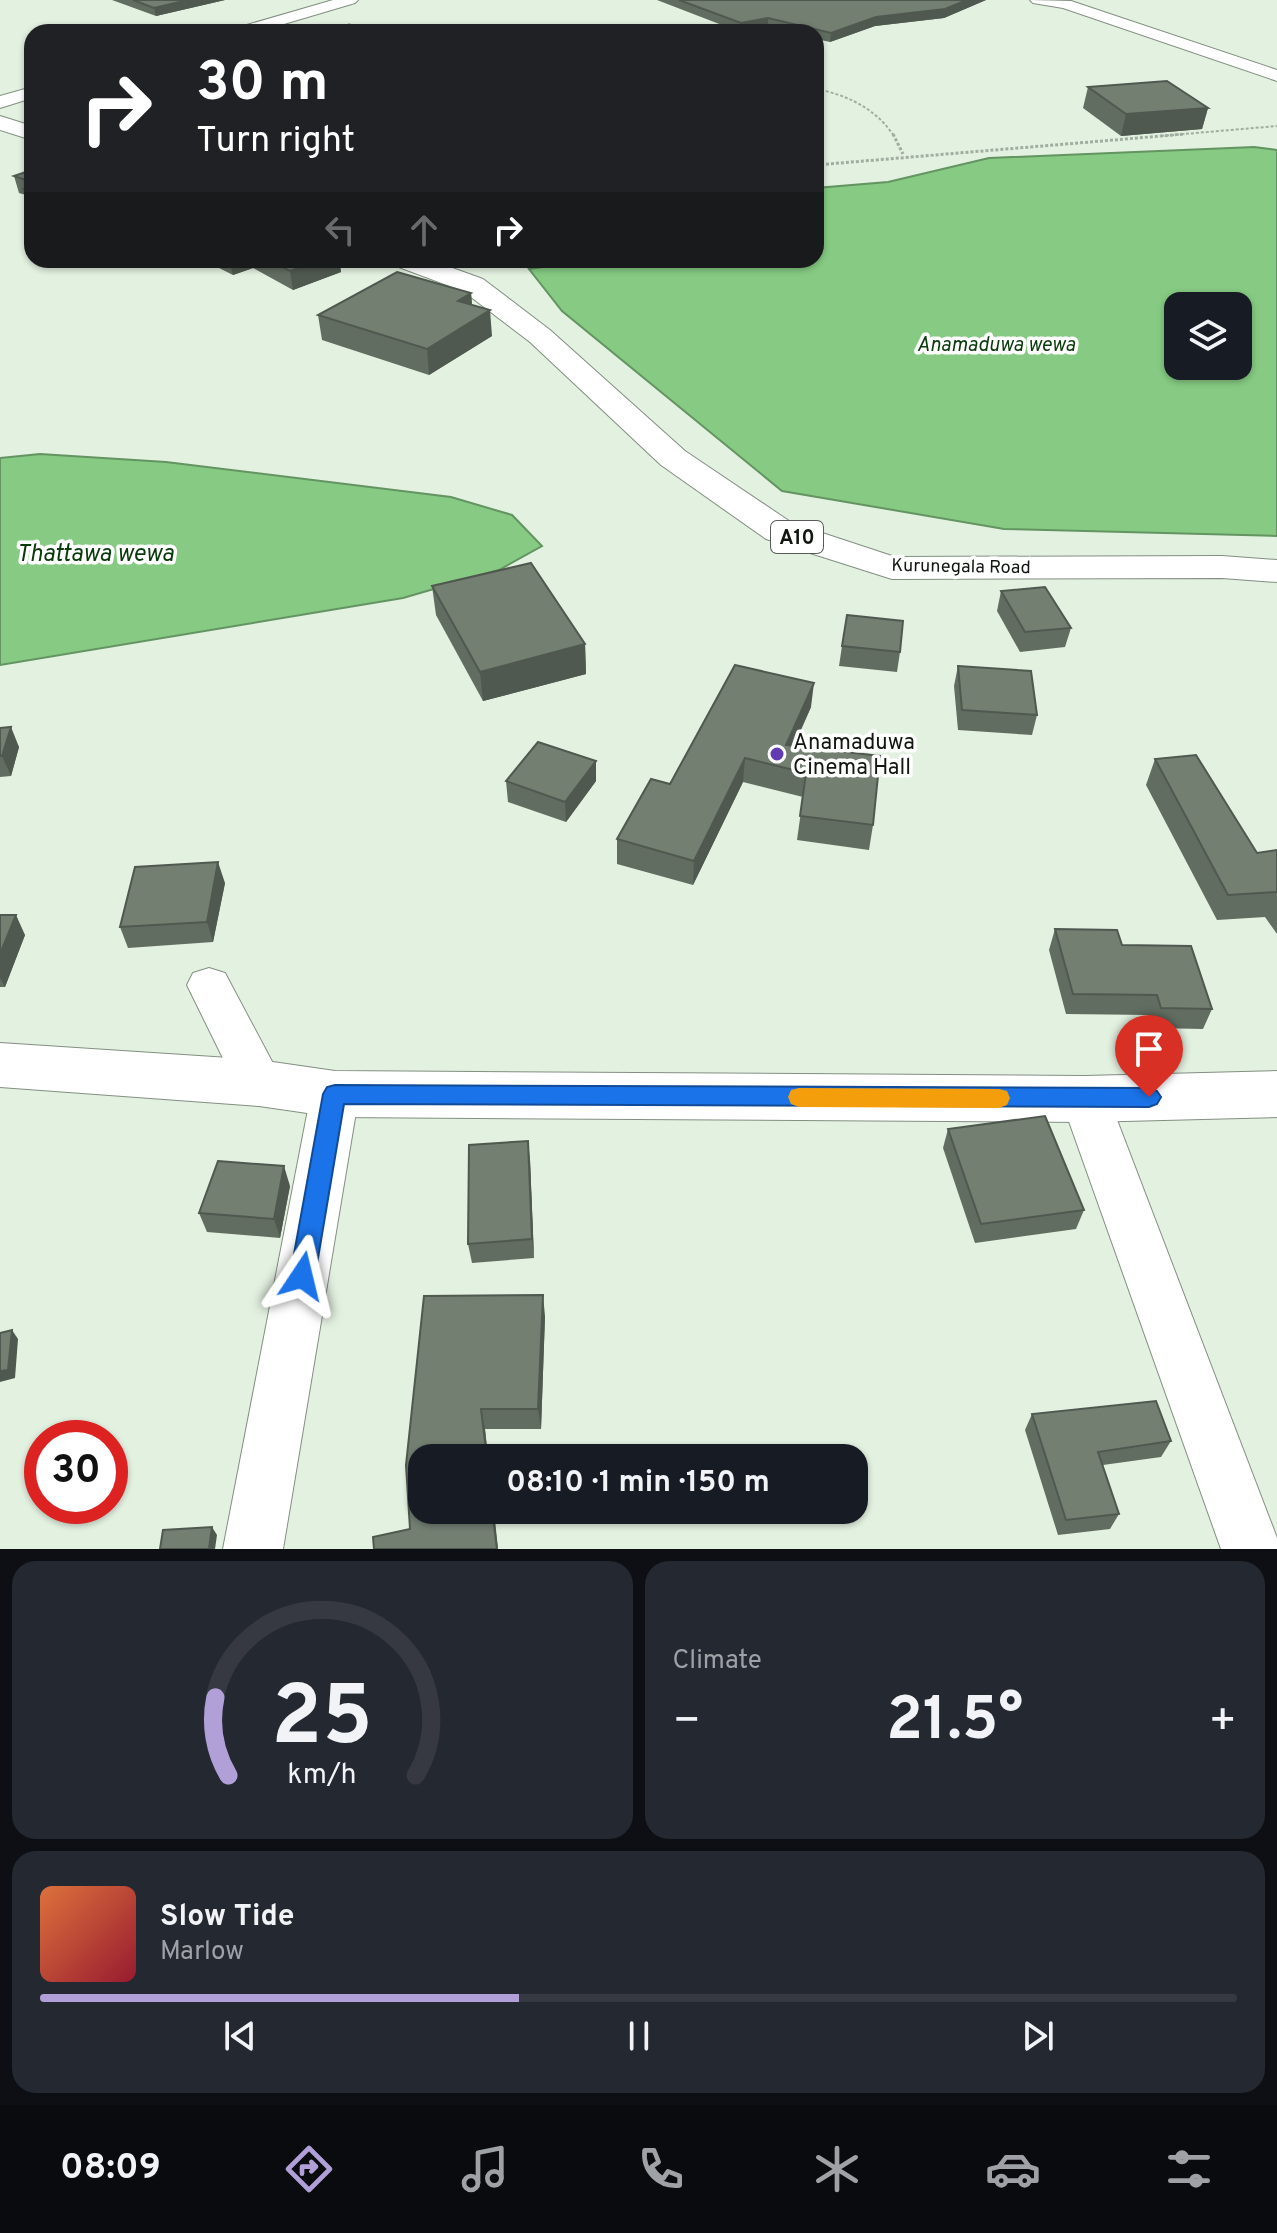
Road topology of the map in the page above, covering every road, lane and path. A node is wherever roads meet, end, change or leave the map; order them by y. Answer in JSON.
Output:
{"nodes":[{"id":1,"x":350,"y":0,"type":"edge"},
{"id":2,"x":1038,"y":0,"type":"edge"},
{"id":3,"x":267,"y":24,"type":"edge"},
{"id":4,"x":1277,"y":76,"type":"edge"},
{"id":5,"x":824,"y":92,"type":"edge"},
{"id":6,"x":24,"y":94,"type":"edge"},
{"id":7,"x":0,"y":102,"type":"edge"},
{"id":8,"x":0,"y":123,"type":"edge"},
{"id":9,"x":1277,"y":126,"type":"edge"},
{"id":10,"x":24,"y":130,"type":"edge"},
{"id":11,"x":903,"y":154,"type":"junction"},
{"id":12,"x":824,"y":164,"type":"edge"},
{"id":13,"x":427,"y":268,"type":"edge"},
{"id":14,"x":1277,"y":571,"type":"edge"},
{"id":15,"x":209,"y":985,"type":"dead end"},
{"id":16,"x":0,"y":1065,"type":"edge"},
{"id":17,"x":259,"y":1083,"type":"junction"},
{"id":18,"x":335,"y":1094,"type":"junction"},
{"id":19,"x":1277,"y":1094,"type":"edge"},
{"id":20,"x":1085,"y":1099,"type":"junction"},
{"id":21,"x":253,"y":1549,"type":"edge"},
{"id":22,"x":1251,"y":1549,"type":"edge"}],
"edges":[{"from":1,"to":3,"type":"street"},
{"from":2,"to":4,"type":"street"},
{"from":5,"to":11,"type":"path"},
{"from":6,"to":7,"type":"street"},
{"from":8,"to":10,"type":"main road"},
{"from":9,"to":11,"type":"path"},
{"from":11,"to":12,"type":"path"},
{"from":13,"to":14,"type":"main road","name":"Kurunegala Road","number":"A10"},
{"from":15,"to":17,"type":"street"},
{"from":16,"to":17,"type":"main road"},
{"from":17,"to":18,"type":"main road"},
{"from":18,"to":20,"type":"main road"},
{"from":18,"to":21,"type":"street"},
{"from":19,"to":20,"type":"main road"},
{"from":20,"to":22,"type":"street"}]}
